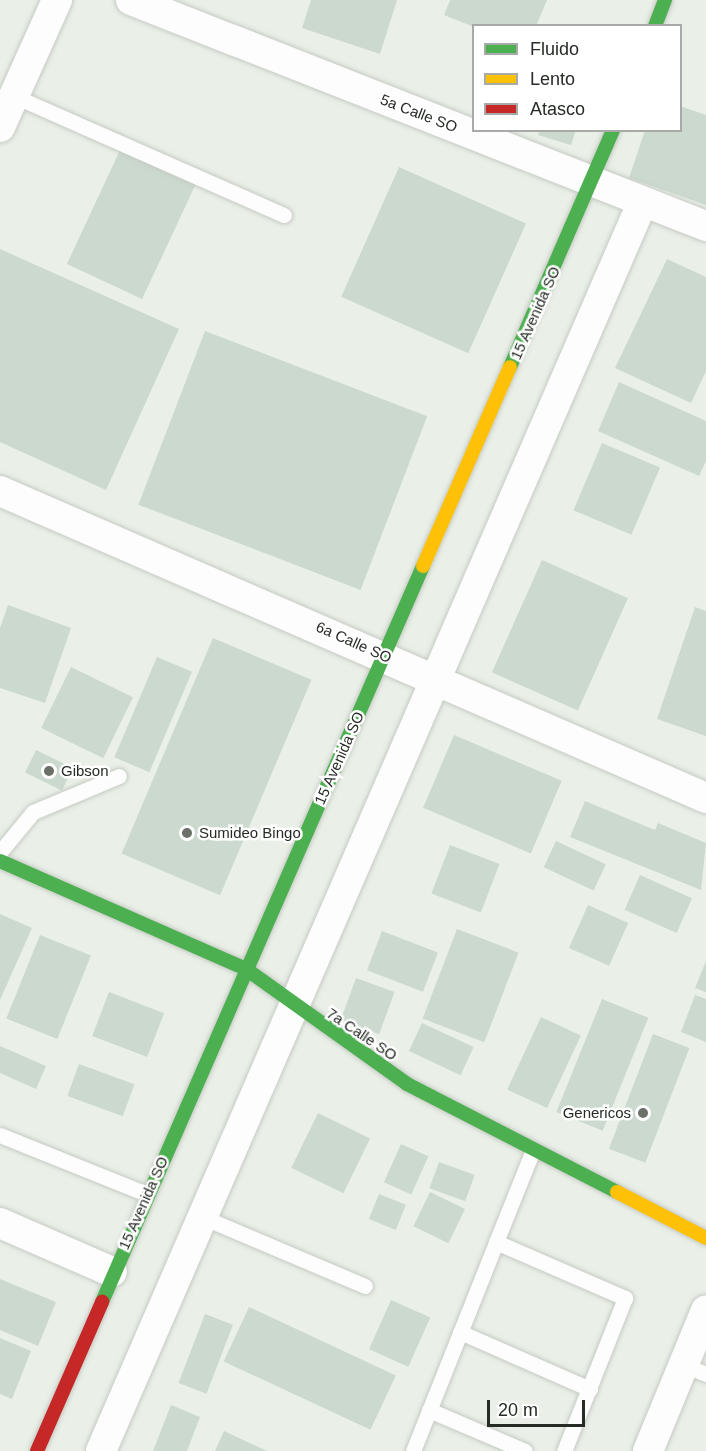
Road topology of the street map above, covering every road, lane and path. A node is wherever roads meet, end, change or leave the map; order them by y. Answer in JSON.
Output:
{"nodes":[{"id":1,"x":57,"y":0,"type":"edge"},
{"id":2,"x":131,"y":0,"type":"edge"},
{"id":3,"x":665,"y":0,"type":"edge"},
{"id":4,"x":656,"y":24,"type":"edge"},
{"id":5,"x":14,"y":96,"type":"junction"},
{"id":6,"x":0,"y":127,"type":"edge"},
{"id":7,"x":612,"y":132,"type":"edge"},
{"id":8,"x":592,"y":181,"type":"junction"},
{"id":9,"x":643,"y":201,"type":"junction"},
{"id":10,"x":284,"y":215,"type":"dead end"},
{"id":11,"x":706,"y":226,"type":"edge"},
{"id":12,"x":0,"y":491,"type":"edge"},
{"id":13,"x":384,"y":654,"type":"junction"},
{"id":14,"x":435,"y":679,"type":"junction"},
{"id":15,"x":120,"y":776,"type":"dead end"},
{"id":16,"x":706,"y":798,"type":"edge"},
{"id":17,"x":0,"y":852,"type":"edge"},
{"id":18,"x":0,"y":861,"type":"edge"},
{"id":19,"x":246,"y":969,"type":"junction"},
{"id":20,"x":296,"y":1009,"type":"junction"},
{"id":21,"x":0,"y":1135,"type":"edge"},
{"id":22,"x":533,"y":1150,"type":"junction"},
{"id":23,"x":147,"y":1194,"type":"junction"},
{"id":24,"x":200,"y":1216,"type":"junction"},
{"id":25,"x":0,"y":1223,"type":"edge"},
{"id":26,"x":706,"y":1238,"type":"edge"},
{"id":27,"x":496,"y":1242,"type":"junction"},
{"id":28,"x":112,"y":1272,"type":"junction"},
{"id":29,"x":365,"y":1286,"type":"dead end"},
{"id":30,"x":706,"y":1310,"type":"edge"},
{"id":31,"x":460,"y":1332,"type":"junction"},
{"id":32,"x":695,"y":1369,"type":"edge"},
{"id":33,"x":590,"y":1389,"type":"junction"},
{"id":34,"x":429,"y":1410,"type":"junction"},
{"id":35,"x":36,"y":1451,"type":"edge"},
{"id":36,"x":100,"y":1451,"type":"edge"},
{"id":37,"x":413,"y":1451,"type":"edge"},
{"id":38,"x":525,"y":1451,"type":"edge"},
{"id":39,"x":564,"y":1451,"type":"edge"},
{"id":40,"x":648,"y":1451,"type":"edge"}],
"edges":[{"from":1,"to":5,"type":"street"},
{"from":2,"to":8,"type":"street","name":"5a Calle SO"},
{"from":3,"to":4,"type":"street"},
{"from":5,"to":6,"type":"street"},
{"from":5,"to":10,"type":"lane"},
{"from":7,"to":8,"type":"street","name":"15 Avenida SO"},
{"from":8,"to":9,"type":"street","name":"5a Calle SO"},
{"from":8,"to":13,"type":"street","name":"15 Avenida SO"},
{"from":9,"to":11,"type":"street","name":"5a Calle SO"},
{"from":9,"to":14,"type":"street"},
{"from":12,"to":13,"type":"street","name":"6a Calle SO"},
{"from":13,"to":14,"type":"street","name":"6a Calle SO"},
{"from":13,"to":19,"type":"street","name":"15 Avenida SO"},
{"from":14,"to":16,"type":"street","name":"6a Calle SO"},
{"from":14,"to":20,"type":"street"},
{"from":15,"to":17,"type":"lane"},
{"from":18,"to":19,"type":"street","name":"7a Calle SO"},
{"from":19,"to":20,"type":"street","name":"7a Calle SO"},
{"from":19,"to":23,"type":"street","name":"15 Avenida SO"},
{"from":20,"to":22,"type":"street","name":"7a Calle SO"},
{"from":20,"to":24,"type":"street"},
{"from":21,"to":23,"type":"lane"},
{"from":22,"to":26,"type":"street","name":"7a Calle SO"},
{"from":22,"to":27,"type":"lane"},
{"from":23,"to":28,"type":"street","name":"15 Avenida SO"},
{"from":24,"to":29,"type":"lane"},
{"from":24,"to":36,"type":"street"},
{"from":25,"to":28,"type":"street"},
{"from":27,"to":31,"type":"lane"},
{"from":27,"to":33,"type":"lane"},
{"from":28,"to":35,"type":"street","name":"15 Avenida SO"},
{"from":30,"to":32,"type":"street"},
{"from":31,"to":33,"type":"lane"},
{"from":31,"to":34,"type":"lane"},
{"from":32,"to":40,"type":"street"},
{"from":33,"to":39,"type":"lane"},
{"from":34,"to":37,"type":"lane"},
{"from":34,"to":38,"type":"lane"}]}
